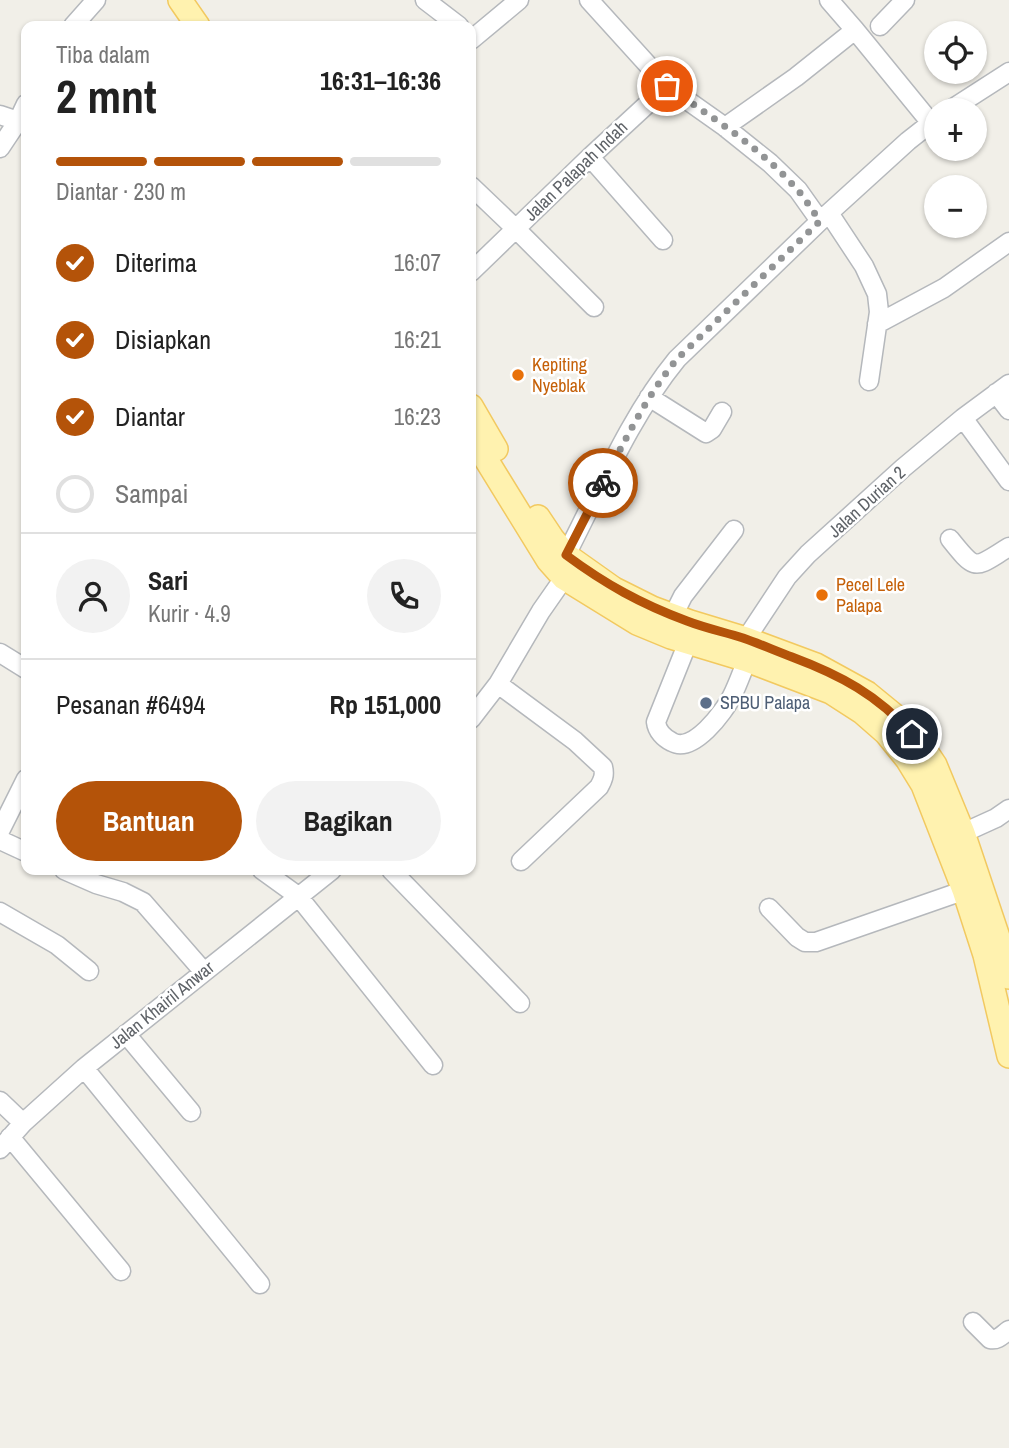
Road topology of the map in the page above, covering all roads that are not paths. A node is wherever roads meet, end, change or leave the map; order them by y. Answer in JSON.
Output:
{"nodes":[{"id":1,"x":96,"y":0,"type":"edge"},
{"id":2,"x":180,"y":0,"type":"edge"},
{"id":3,"x":425,"y":0,"type":"edge"},
{"id":4,"x":519,"y":0,"type":"edge"},
{"id":5,"x":589,"y":0,"type":"edge"},
{"id":6,"x":829,"y":0,"type":"edge"},
{"id":7,"x":905,"y":0,"type":"edge"},
{"id":8,"x":77,"y":21,"type":"edge"},
{"id":9,"x":195,"y":21,"type":"edge"},
{"id":10,"x":452,"y":21,"type":"edge"},
{"id":11,"x":880,"y":26,"type":"dead end"},
{"id":12,"x":855,"y":30,"type":"junction"},
{"id":13,"x":476,"y":35,"type":"edge"},
{"id":14,"x":1009,"y":72,"type":"edge"},
{"id":15,"x":667,"y":86,"type":"junction"},
{"id":16,"x":969,"y":98,"type":"edge"},
{"id":17,"x":924,"y":110,"type":"edge"},
{"id":18,"x":0,"y":115,"type":"edge"},
{"id":19,"x":21,"y":115,"type":"edge"},
{"id":20,"x":18,"y":121,"type":"junction"},
{"id":21,"x":725,"y":127,"type":"junction"},
{"id":22,"x":924,"y":128,"type":"edge"},
{"id":23,"x":0,"y":148,"type":"edge"},
{"id":24,"x":590,"y":157,"type":"junction"},
{"id":25,"x":476,"y":191,"type":"edge"},
{"id":26,"x":824,"y":217,"type":"junction"},
{"id":27,"x":516,"y":229,"type":"junction"},
{"id":28,"x":663,"y":240,"type":"dead end"},
{"id":29,"x":1009,"y":242,"type":"edge"},
{"id":30,"x":476,"y":267,"type":"edge"},
{"id":31,"x":594,"y":307,"type":"dead end"},
{"id":32,"x":877,"y":324,"type":"junction"},
{"id":33,"x":869,"y":381,"type":"dead end"},
{"id":34,"x":1003,"y":388,"type":"edge"},
{"id":35,"x":649,"y":397,"type":"junction"},
{"id":36,"x":1009,"y":410,"type":"edge"},
{"id":37,"x":722,"y":412,"type":"dead end"},
{"id":38,"x":476,"y":416,"type":"edge"},
{"id":39,"x":963,"y":418,"type":"junction"},
{"id":40,"x":476,"y":442,"type":"edge"},
{"id":41,"x":1009,"y":481,"type":"edge"},
{"id":42,"x":520,"y":502,"type":"junction"},
{"id":43,"x":734,"y":530,"type":"dead end"},
{"id":44,"x":950,"y":539,"type":"dead end"},
{"id":45,"x":1009,"y":547,"type":"edge"},
{"id":46,"x":566,"y":555,"type":"junction"},
{"id":47,"x":564,"y":578,"type":"junction"},
{"id":48,"x":626,"y":606,"type":"junction"},
{"id":49,"x":673,"y":616,"type":"junction"},
{"id":50,"x":688,"y":642,"type":"junction"},
{"id":51,"x":747,"y":650,"type":"junction"},
{"id":52,"x":0,"y":653,"type":"edge"},
{"id":53,"x":21,"y":665,"type":"edge"},
{"id":54,"x":498,"y":684,"type":"junction"},
{"id":55,"x":476,"y":713,"type":"edge"},
{"id":56,"x":921,"y":762,"type":"junction"},
{"id":57,"x":21,"y":789,"type":"edge"},
{"id":58,"x":1009,"y":809,"type":"edge"},
{"id":59,"x":0,"y":831,"type":"edge"},
{"id":60,"x":962,"y":833,"type":"junction"},
{"id":61,"x":0,"y":840,"type":"edge"},
{"id":62,"x":21,"y":850,"type":"edge"},
{"id":63,"x":521,"y":861,"type":"dead end"},
{"id":64,"x":75,"y":875,"type":"edge"},
{"id":65,"x":269,"y":875,"type":"edge"},
{"id":66,"x":325,"y":875,"type":"edge"},
{"id":67,"x":396,"y":875,"type":"edge"},
{"id":68,"x":972,"y":888,"type":"junction"},
{"id":69,"x":298,"y":896,"type":"junction"},
{"id":70,"x":769,"y":908,"type":"dead end"},
{"id":71,"x":0,"y":912,"type":"edge"},
{"id":72,"x":1004,"y":942,"type":"edge"},
{"id":73,"x":89,"y":971,"type":"dead end"},
{"id":74,"x":204,"y":972,"type":"junction"},
{"id":75,"x":1009,"y":977,"type":"edge"},
{"id":76,"x":520,"y":1003,"type":"dead end"},
{"id":77,"x":126,"y":1034,"type":"junction"},
{"id":78,"x":1009,"y":1056,"type":"edge"},
{"id":79,"x":433,"y":1065,"type":"dead end"},
{"id":80,"x":84,"y":1068,"type":"junction"},
{"id":81,"x":0,"y":1101,"type":"edge"},
{"id":82,"x":191,"y":1112,"type":"dead end"},
{"id":83,"x":23,"y":1123,"type":"junction"},
{"id":84,"x":5,"y":1143,"type":"edge"},
{"id":85,"x":121,"y":1271,"type":"dead end"},
{"id":86,"x":260,"y":1284,"type":"dead end"},
{"id":87,"x":973,"y":1322,"type":"dead end"},
{"id":88,"x":1009,"y":1329,"type":"edge"}],
"edges":[{"from":1,"to":8,"type":"street"},
{"from":2,"to":9,"type":"main road"},
{"from":3,"to":10,"type":"street"},
{"from":4,"to":13,"type":"street"},
{"from":5,"to":15,"type":"street"},
{"from":6,"to":12,"type":"street"},
{"from":7,"to":11,"type":"street"},
{"from":12,"to":17,"type":"street"},
{"from":12,"to":21,"type":"street"},
{"from":14,"to":16,"type":"street"},
{"from":15,"to":21,"type":"street"},
{"from":15,"to":24,"type":"street","name":"Jalan Palapah Indah"},
{"from":18,"to":20,"type":"street"},
{"from":19,"to":20,"type":"street"},
{"from":20,"to":23,"type":"street"},
{"from":21,"to":26,"type":"street"},
{"from":22,"to":26,"type":"street"},
{"from":24,"to":27,"type":"street","name":"Jalan Palapah Indah"},
{"from":24,"to":28,"type":"street"},
{"from":25,"to":27,"type":"street","name":"Jalan Palapah Indah"},
{"from":26,"to":32,"type":"street"},
{"from":26,"to":35,"type":"street"},
{"from":27,"to":30,"type":"street","name":"Jalan Palapah Indah"},
{"from":27,"to":31,"type":"street","name":"Jalan Palapah Indah"},
{"from":29,"to":32,"type":"street"},
{"from":32,"to":33,"type":"street"},
{"from":34,"to":36,"type":"street"},
{"from":34,"to":39,"type":"street","name":"Jalan Durian 2"},
{"from":35,"to":37,"type":"street"},
{"from":35,"to":46,"type":"street"},
{"from":38,"to":42,"type":"main road"},
{"from":39,"to":41,"type":"street"},
{"from":39,"to":51,"type":"street","name":"Jalan Durian 2"},
{"from":40,"to":42,"type":"main road"},
{"from":42,"to":46,"type":"main road"},
{"from":42,"to":47,"type":"main road"},
{"from":43,"to":49,"type":"street"},
{"from":44,"to":45,"type":"street"},
{"from":46,"to":48,"type":"main road"},
{"from":47,"to":48,"type":"main road"},
{"from":47,"to":54,"type":"street"},
{"from":48,"to":49,"type":"main road"},
{"from":48,"to":50,"type":"main road"},
{"from":49,"to":51,"type":"main road"},
{"from":50,"to":51,"type":"main road"},
{"from":50,"to":51,"type":"street","name":"Jalan Durian 2"},
{"from":51,"to":56,"type":"main road"},
{"from":52,"to":53,"type":"street"},
{"from":54,"to":55,"type":"street"},
{"from":54,"to":63,"type":"street"},
{"from":56,"to":60,"type":"main road"},
{"from":56,"to":68,"type":"main road"},
{"from":57,"to":59,"type":"street"},
{"from":58,"to":60,"type":"street"},
{"from":60,"to":68,"type":"main road"},
{"from":61,"to":62,"type":"street"},
{"from":64,"to":74,"type":"street"},
{"from":65,"to":69,"type":"street"},
{"from":66,"to":69,"type":"street","name":"Jalan Khairil Anwar"},
{"from":67,"to":76,"type":"street"},
{"from":68,"to":70,"type":"street"},
{"from":68,"to":72,"type":"main road"},
{"from":68,"to":78,"type":"main road"},
{"from":69,"to":74,"type":"street","name":"Jalan Khairil Anwar"},
{"from":69,"to":79,"type":"street"},
{"from":71,"to":73,"type":"street"},
{"from":72,"to":75,"type":"main road"},
{"from":74,"to":77,"type":"street","name":"Jalan Khairil Anwar"},
{"from":77,"to":80,"type":"street","name":"Jalan Khairil Anwar"},
{"from":77,"to":82,"type":"street"},
{"from":80,"to":83,"type":"street","name":"Jalan Khairil Anwar"},
{"from":80,"to":86,"type":"street"},
{"from":81,"to":83,"type":"street"},
{"from":83,"to":84,"type":"street","name":"Jalan Khairil Anwar"},
{"from":84,"to":85,"type":"street"},
{"from":87,"to":88,"type":"street"}]}
